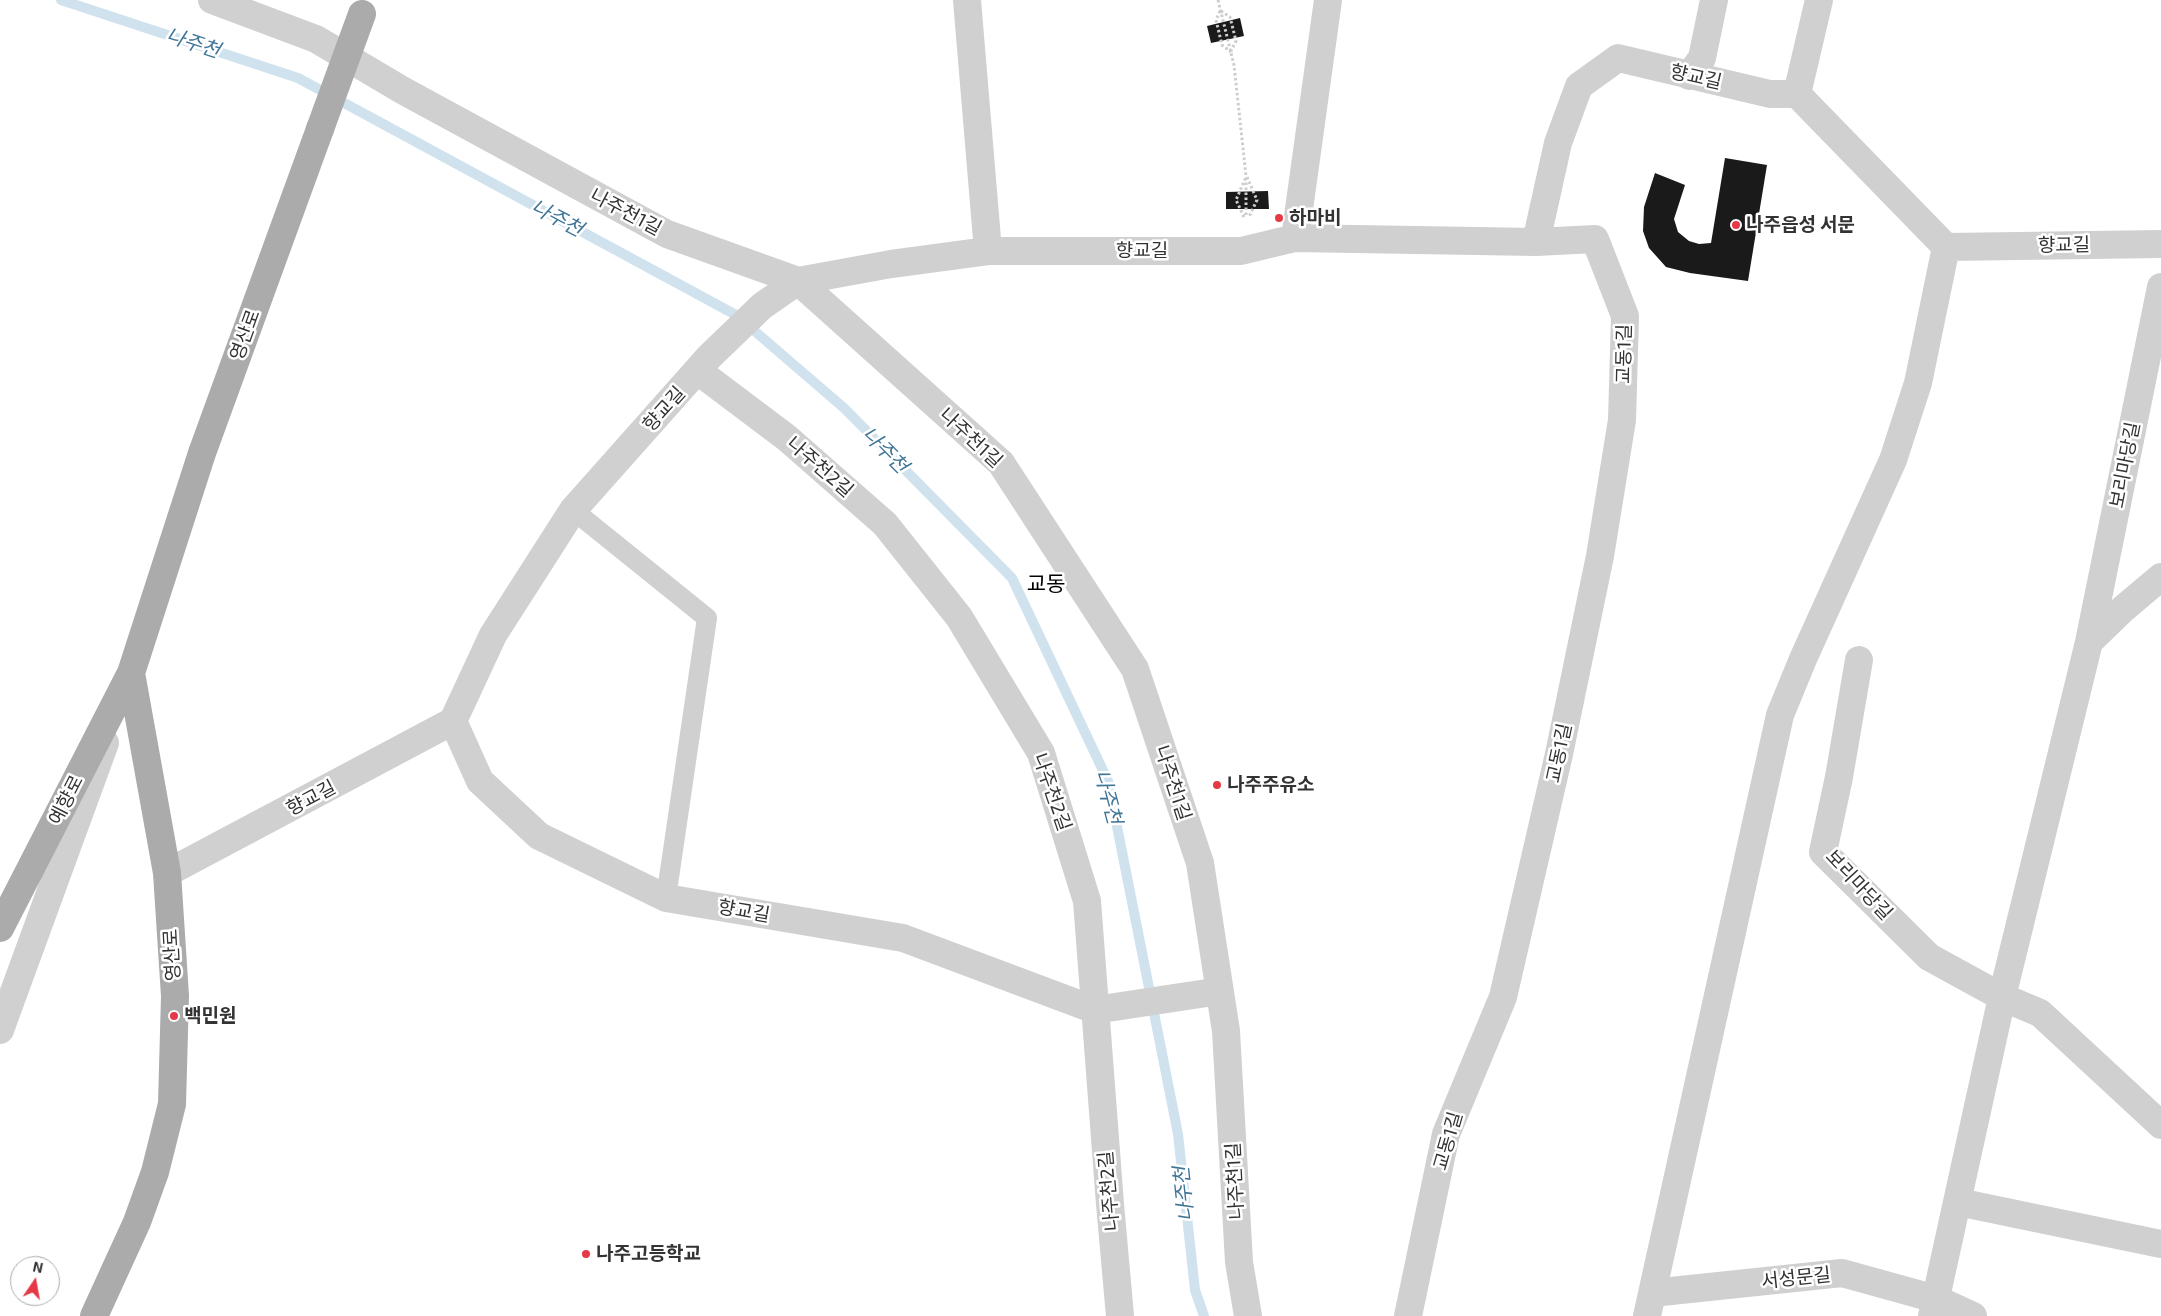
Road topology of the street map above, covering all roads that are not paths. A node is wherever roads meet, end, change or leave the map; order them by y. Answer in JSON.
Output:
{"nodes":[{"id":1,"x":212,"y":0,"type":"edge"},
{"id":2,"x":966,"y":0,"type":"edge"},
{"id":3,"x":1328,"y":0,"type":"edge"},
{"id":4,"x":1714,"y":0,"type":"edge"},
{"id":5,"x":1819,"y":0,"type":"edge"},
{"id":6,"x":364,"y":7,"type":"edge"},
{"id":7,"x":1689,"y":76,"type":"junction"},
{"id":8,"x":1797,"y":94,"type":"junction"},
{"id":9,"x":1295,"y":238,"type":"junction"},
{"id":10,"x":1536,"y":242,"type":"junction"},
{"id":11,"x":2161,"y":244,"type":"edge"},
{"id":12,"x":1946,"y":247,"type":"junction"},
{"id":13,"x":988,"y":251,"type":"junction"},
{"id":14,"x":798,"y":280,"type":"junction"},
{"id":15,"x":2161,"y":287,"type":"edge"},
{"id":16,"x":704,"y":364,"type":"junction"},
{"id":17,"x":573,"y":510,"type":"junction"},
{"id":18,"x":2161,"y":577,"type":"edge"},
{"id":19,"x":2089,"y":642,"type":"junction"},
{"id":20,"x":1859,"y":660,"type":"dead end"},
{"id":21,"x":131,"y":673,"type":"junction"},
{"id":22,"x":453,"y":721,"type":"junction"},
{"id":23,"x":167,"y":873,"type":"junction"},
{"id":24,"x":666,"y":898,"type":"junction"},
{"id":25,"x":0,"y":928,"type":"edge"},
{"id":26,"x":1220,"y":991,"type":"junction"},
{"id":27,"x":2002,"y":997,"type":"junction"},
{"id":28,"x":1095,"y":1010,"type":"junction"},
{"id":29,"x":0,"y":1030,"type":"edge"},
{"id":30,"x":2158,"y":1117,"type":"edge"},
{"id":31,"x":1958,"y":1202,"type":"junction"},
{"id":32,"x":2161,"y":1244,"type":"edge"},
{"id":33,"x":1650,"y":1305,"type":"edge"},
{"id":34,"x":1934,"y":1307,"type":"edge"},
{"id":35,"x":94,"y":1316,"type":"edge"},
{"id":36,"x":1120,"y":1316,"type":"edge"},
{"id":37,"x":1248,"y":1316,"type":"edge"},
{"id":38,"x":1408,"y":1316,"type":"edge"},
{"id":39,"x":1974,"y":1316,"type":"edge"}],
"edges":[{"from":1,"to":14,"type":"street","name":"나주천1길"},
{"from":2,"to":13,"type":"street"},
{"from":3,"to":9,"type":"street"},
{"from":4,"to":7,"type":"street"},
{"from":5,"to":8,"type":"street"},
{"from":6,"to":21,"type":"main road","name":"영산로","bridge":true},
{"from":7,"to":8,"type":"street","name":"향교길"},
{"from":7,"to":10,"type":"street","name":"향교길"},
{"from":8,"to":12,"type":"street"},
{"from":9,"to":10,"type":"street","name":"향교길"},
{"from":9,"to":13,"type":"street","name":"향교길"},
{"from":10,"to":38,"type":"street","name":"교동1길"},
{"from":11,"to":12,"type":"street","name":"향교길"},
{"from":12,"to":33,"type":"street"},
{"from":13,"to":14,"type":"street","name":"향교길"},
{"from":14,"to":16,"type":"street","name":"향교길"},
{"from":14,"to":26,"type":"street","name":"나주천1길"},
{"from":15,"to":19,"type":"street","name":"보리마당길"},
{"from":16,"to":17,"type":"street","name":"향교길"},
{"from":16,"to":28,"type":"street","name":"나주천2길"},
{"from":17,"to":22,"type":"street","name":"향교길"},
{"from":17,"to":24,"type":"lane"},
{"from":18,"to":19,"type":"street"},
{"from":19,"to":27,"type":"street","name":"보리마당길"},
{"from":20,"to":27,"type":"street","name":"보리마당길"},
{"from":21,"to":23,"type":"main road","name":"영산로"},
{"from":21,"to":25,"type":"main road","name":"예향로"},
{"from":21,"to":29,"type":"street","name":"영산로"},
{"from":22,"to":23,"type":"street","name":"향교길"},
{"from":22,"to":24,"type":"street","name":"향교길"},
{"from":23,"to":35,"type":"main road","name":"영산로"},
{"from":24,"to":28,"type":"street","name":"향교길"},
{"from":26,"to":28,"type":"street"},
{"from":26,"to":37,"type":"street","name":"나주천1길"},
{"from":27,"to":30,"type":"street","name":"보리마당길"},
{"from":27,"to":31,"type":"street","name":"보리마당길"},
{"from":28,"to":36,"type":"street","name":"나주천2길"},
{"from":31,"to":32,"type":"street"},
{"from":31,"to":34,"type":"street","name":"보리마당길"},
{"from":33,"to":34,"type":"street","name":"서성문길"},
{"from":34,"to":39,"type":"street","name":"서성문길"}]}
